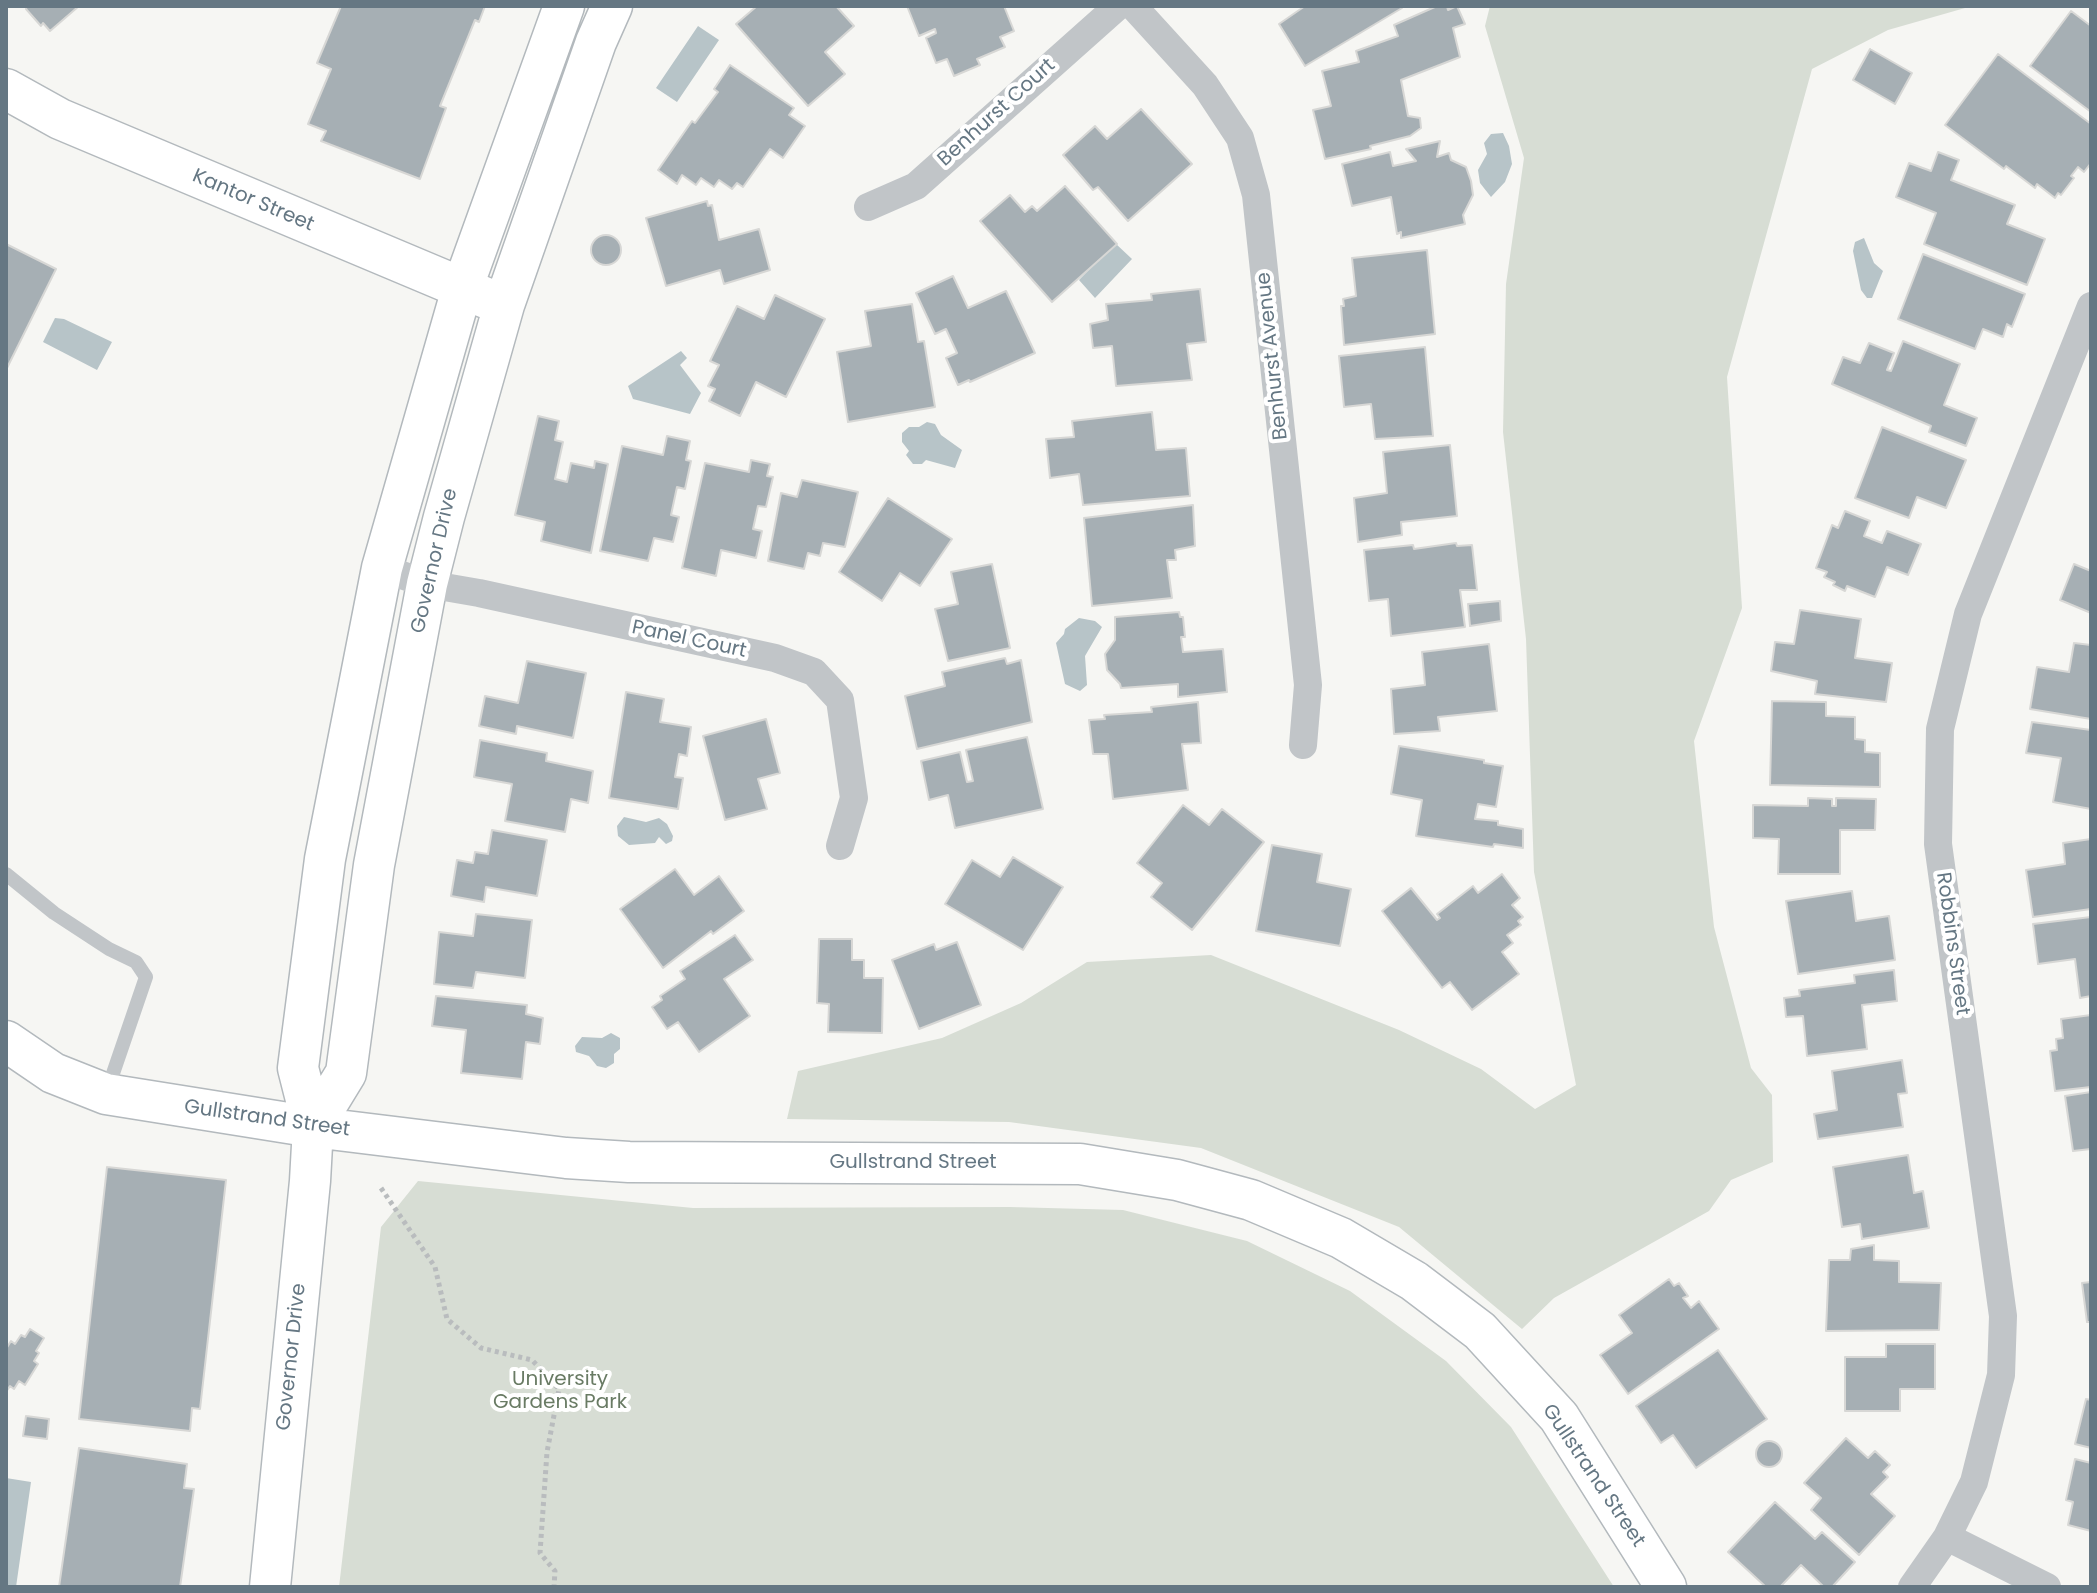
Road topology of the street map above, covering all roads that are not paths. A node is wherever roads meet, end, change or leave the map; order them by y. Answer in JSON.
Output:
{"nodes":[{"id":1,"x":564,"y":6,"type":"edge"},
{"id":2,"x":612,"y":6,"type":"edge"},
{"id":3,"x":1118,"y":6,"type":"edge"},
{"id":4,"x":1133,"y":6,"type":"edge"},
{"id":5,"x":6,"y":89,"type":"edge"},
{"id":6,"x":868,"y":207,"type":"dead end"},
{"id":7,"x":462,"y":289,"type":"junction"},
{"id":8,"x":504,"y":305,"type":"junction"},
{"id":9,"x":2091,"y":306,"type":"edge"},
{"id":10,"x":382,"y":568,"type":"junction"},
{"id":11,"x":427,"y":584,"type":"junction"},
{"id":12,"x":1303,"y":745,"type":"dead end"},
{"id":13,"x":840,"y":846,"type":"dead end"},
{"id":14,"x":6,"y":874,"type":"edge"},
{"id":15,"x":6,"y":1041,"type":"edge"},
{"id":16,"x":106,"y":1094,"type":"junction"},
{"id":17,"x":313,"y":1127,"type":"junction"},
{"id":18,"x":1947,"y":1537,"type":"junction"},
{"id":19,"x":270,"y":1587,"type":"edge"},
{"id":20,"x":1666,"y":1587,"type":"edge"},
{"id":21,"x":1912,"y":1587,"type":"edge"},
{"id":22,"x":2047,"y":1587,"type":"edge"}],
"edges":[{"from":1,"to":7,"type":"main road","name":"Governor Drive"},
{"from":2,"to":8,"type":"main road","name":"Governor Drive"},
{"from":3,"to":6,"type":"street","name":"Benhurst Court"},
{"from":4,"to":12,"type":"street","name":"Benhurst Avenue"},
{"from":5,"to":7,"type":"main road","name":"Kantor Street"},
{"from":7,"to":8,"type":"main road","name":"Kantor Street"},
{"from":7,"to":10,"type":"main road","name":"Governor Drive"},
{"from":8,"to":11,"type":"main road","name":"Governor Drive"},
{"from":9,"to":18,"type":"street","name":"Robbins Street"},
{"from":10,"to":11,"type":"street","name":"Panel Court"},
{"from":10,"to":17,"type":"main road","name":"Governor Drive"},
{"from":11,"to":13,"type":"street","name":"Panel Court"},
{"from":11,"to":17,"type":"main road","name":"Governor Drive"},
{"from":14,"to":16,"type":"lane"},
{"from":15,"to":16,"type":"main road","name":"Gullstrand Street"},
{"from":16,"to":17,"type":"main road","name":"Gullstrand Street"},
{"from":17,"to":19,"type":"main road","name":"Governor Drive"},
{"from":17,"to":20,"type":"main road","name":"Gullstrand Street"},
{"from":18,"to":21,"type":"street","name":"Robbins Street"},
{"from":18,"to":22,"type":"street"}]}
